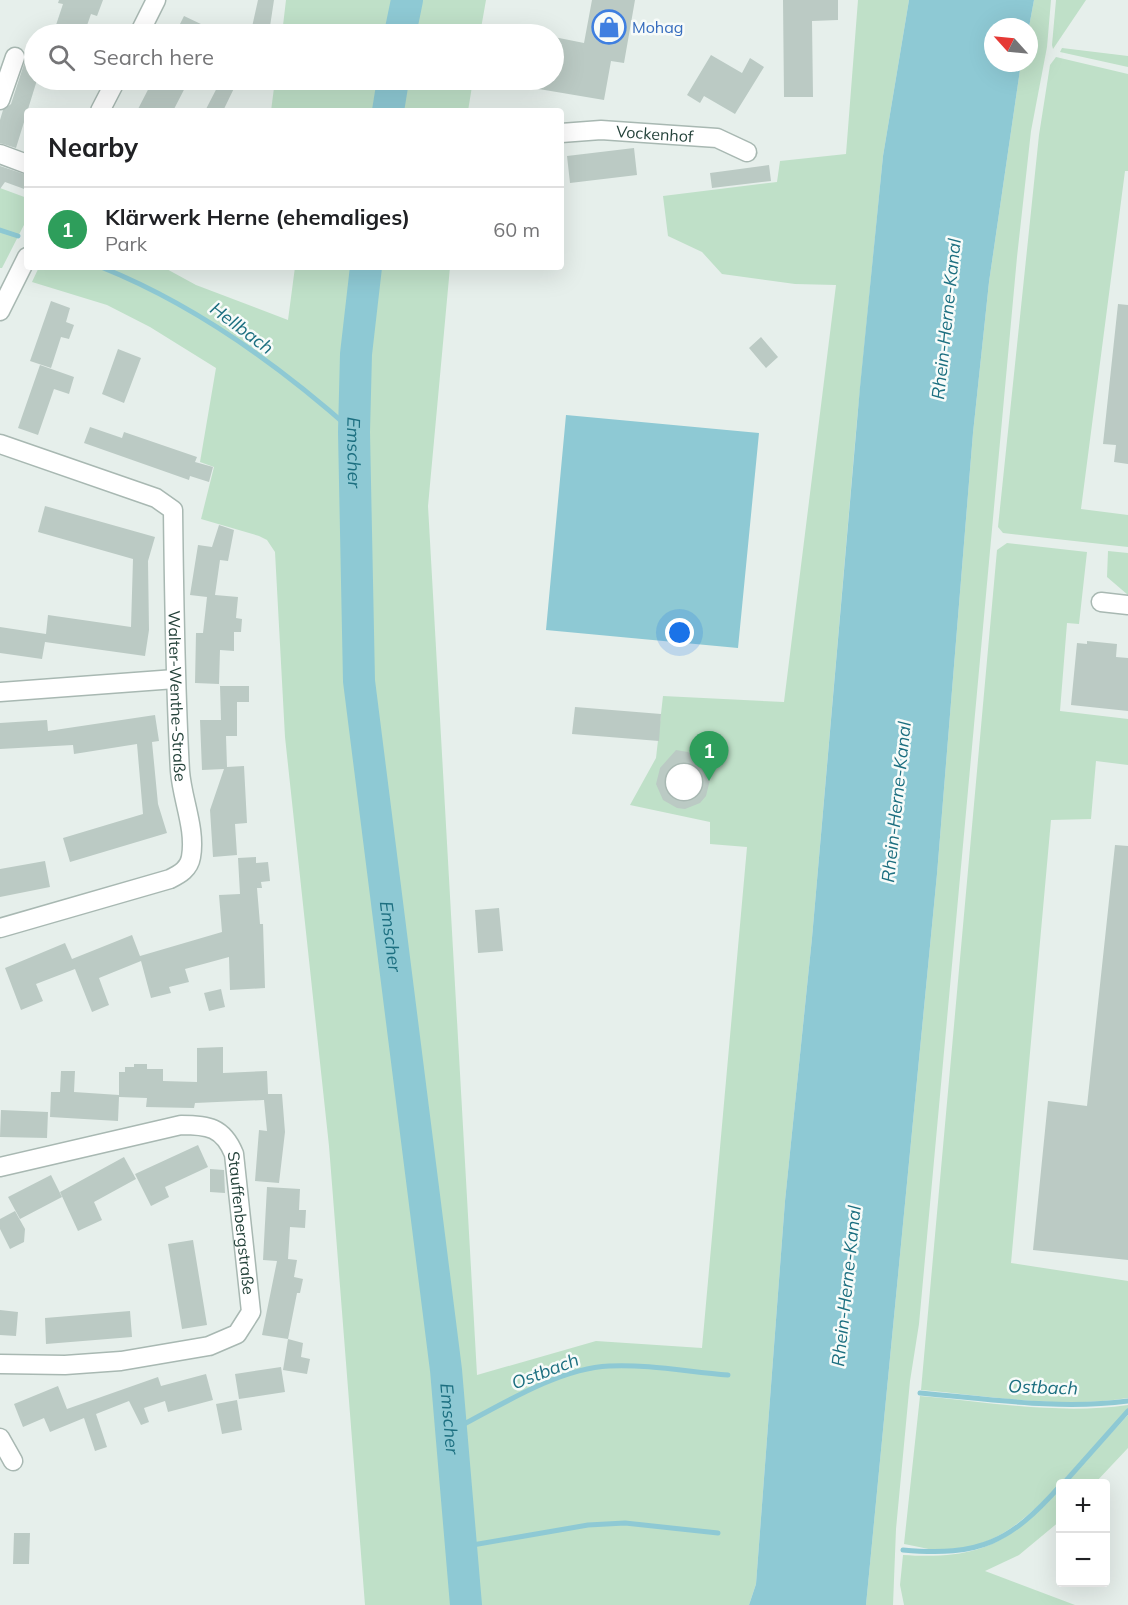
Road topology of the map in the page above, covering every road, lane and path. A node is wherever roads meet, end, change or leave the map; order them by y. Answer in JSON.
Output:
{"nodes":[{"id":1,"x":156,"y":0,"type":"edge"},
{"id":2,"x":144,"y":24,"type":"edge"},
{"id":3,"x":15,"y":57,"type":"dead end"},
{"id":4,"x":111,"y":90,"type":"edge"},
{"id":5,"x":0,"y":100,"type":"edge"},
{"id":6,"x":102,"y":108,"type":"edge"},
{"id":7,"x":564,"y":132,"type":"edge"},
{"id":8,"x":747,"y":152,"type":"dead end"},
{"id":9,"x":0,"y":154,"type":"edge"},
{"id":10,"x":24,"y":163,"type":"edge"},
{"id":11,"x":24,"y":263,"type":"edge"},
{"id":12,"x":0,"y":311,"type":"edge"},
{"id":13,"x":0,"y":444,"type":"edge"},
{"id":14,"x":1101,"y":602,"type":"dead end"},
{"id":15,"x":1128,"y":605,"type":"edge"},
{"id":16,"x":175,"y":679,"type":"junction"},
{"id":17,"x":0,"y":692,"type":"edge"},
{"id":18,"x":0,"y":928,"type":"edge"},
{"id":19,"x":0,"y":1167,"type":"edge"},
{"id":20,"x":0,"y":1364,"type":"edge"},
{"id":21,"x":0,"y":1438,"type":"edge"},
{"id":22,"x":14,"y":1461,"type":"dead end"}],
"edges":[{"from":1,"to":2,"type":"street"},
{"from":3,"to":5,"type":"street"},
{"from":4,"to":6,"type":"street"},
{"from":7,"to":8,"type":"street","name":"Vockenhof"},
{"from":9,"to":10,"type":"street"},
{"from":11,"to":12,"type":"street"},
{"from":13,"to":16,"type":"street","name":"Walter-Wenthe-Straße"},
{"from":14,"to":15,"type":"street"},
{"from":16,"to":17,"type":"street"},
{"from":16,"to":18,"type":"street","name":"Walter-Wenthe-Straße"},
{"from":19,"to":20,"type":"street","name":"Stauffenbergstraße"},
{"from":21,"to":22,"type":"street"}]}
